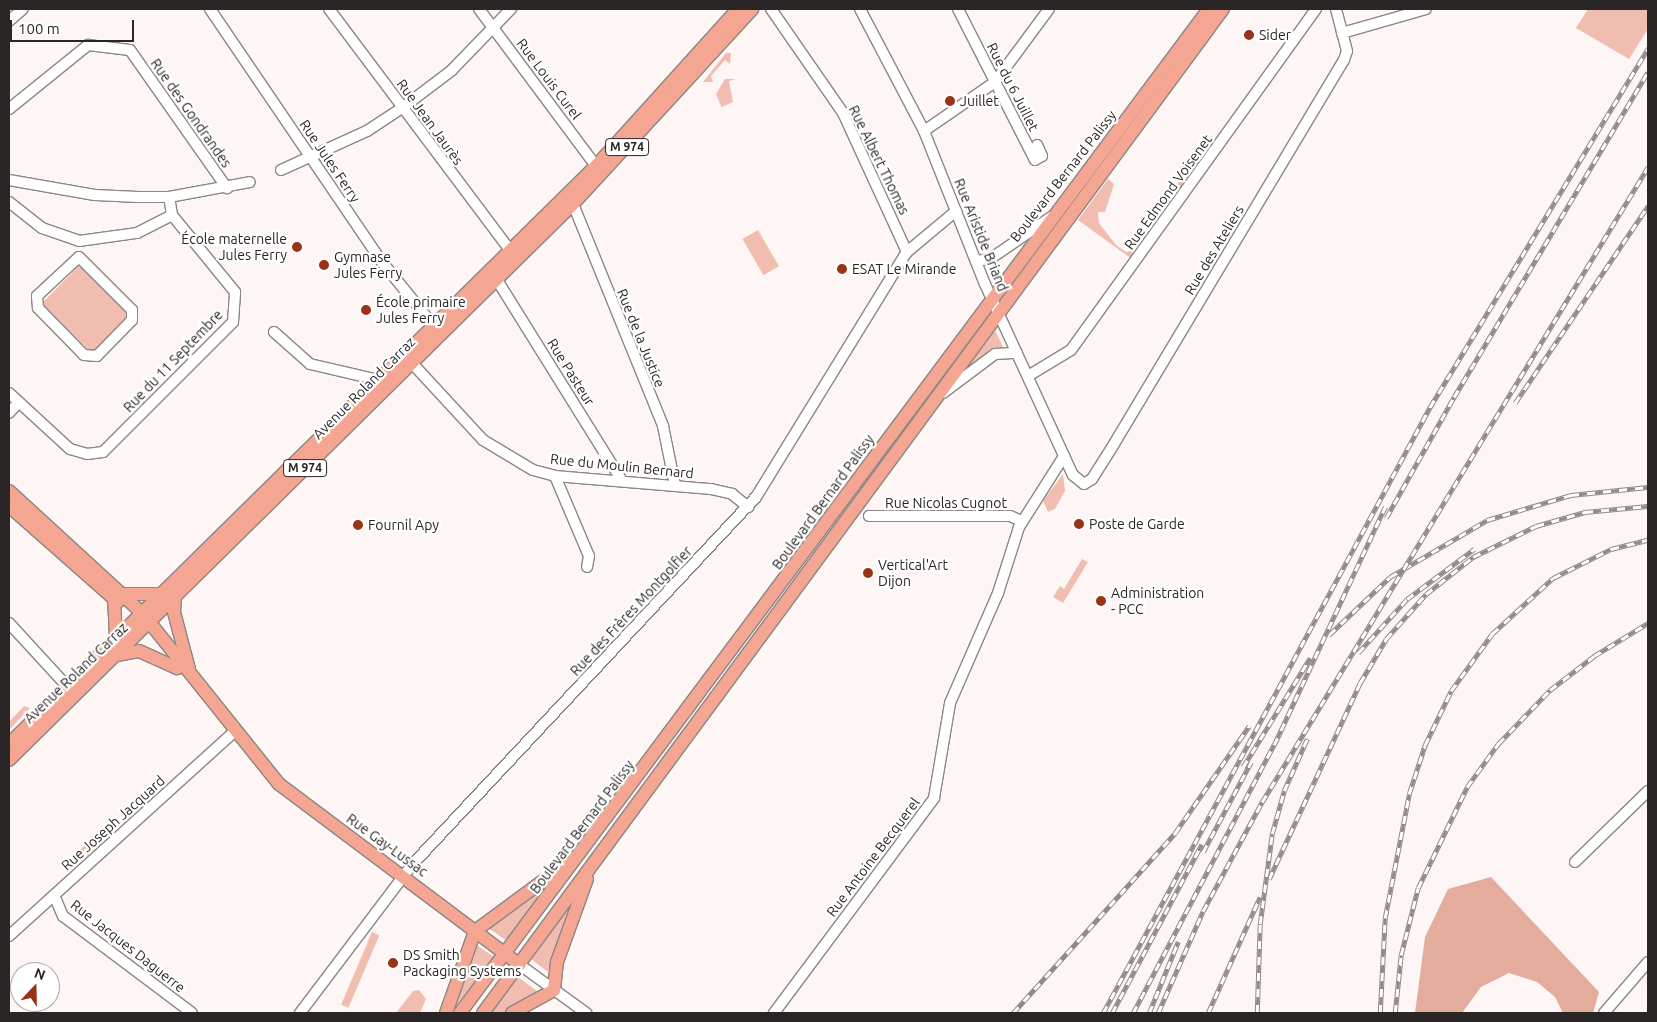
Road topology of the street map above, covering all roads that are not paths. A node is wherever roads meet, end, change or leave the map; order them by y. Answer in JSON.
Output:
{"nodes":[{"id":1,"x":23,"y":9,"type":"edge"},
{"id":2,"x":210,"y":9,"type":"edge"},
{"id":3,"x":329,"y":9,"type":"edge"},
{"id":4,"x":479,"y":9,"type":"edge"},
{"id":5,"x":511,"y":9,"type":"edge"},
{"id":6,"x":738,"y":9,"type":"edge"},
{"id":7,"x":752,"y":9,"type":"edge"},
{"id":8,"x":771,"y":9,"type":"edge"},
{"id":9,"x":860,"y":9,"type":"edge"},
{"id":10,"x":958,"y":9,"type":"edge"},
{"id":11,"x":1049,"y":9,"type":"edge"},
{"id":12,"x":1209,"y":9,"type":"edge"},
{"id":13,"x":1223,"y":9,"type":"edge"},
{"id":14,"x":1316,"y":9,"type":"edge"},
{"id":15,"x":1336,"y":9,"type":"edge"},
{"id":16,"x":1426,"y":9,"type":"edge"},
{"id":17,"x":9,"y":21,"type":"edge"},
{"id":18,"x":494,"y":28,"type":"junction"},
{"id":19,"x":1342,"y":33,"type":"junction"},
{"id":20,"x":995,"y":82,"type":"junction"},
{"id":21,"x":402,"y":108,"type":"junction"},
{"id":22,"x":9,"y":109,"type":"edge"},
{"id":23,"x":924,"y":131,"type":"junction"},
{"id":24,"x":1037,"y":145,"type":"dead end"},
{"id":25,"x":310,"y":159,"type":"junction"},
{"id":26,"x":596,"y":166,"type":"junction"},
{"id":27,"x":280,"y":170,"type":"dead end"},
{"id":28,"x":9,"y":180,"type":"edge"},
{"id":29,"x":250,"y":182,"type":"dead end"},
{"id":30,"x":226,"y":188,"type":"junction"},
{"id":31,"x":170,"y":197,"type":"junction"},
{"id":32,"x":9,"y":202,"type":"edge"},
{"id":33,"x":574,"y":204,"type":"junction"},
{"id":34,"x":956,"y":211,"type":"junction"},
{"id":35,"x":172,"y":215,"type":"junction"},
{"id":36,"x":1051,"y":217,"type":"junction"},
{"id":37,"x":79,"y":242,"type":"junction"},
{"id":38,"x":510,"y":250,"type":"junction"},
{"id":39,"x":907,"y":252,"type":"junction"},
{"id":40,"x":79,"y":257,"type":"junction"},
{"id":41,"x":976,"y":262,"type":"junction"},
{"id":42,"x":497,"y":280,"type":"junction"},
{"id":43,"x":991,"y":296,"type":"junction"},
{"id":44,"x":999,"y":313,"type":"junction"},
{"id":45,"x":433,"y":325,"type":"junction"},
{"id":46,"x":274,"y":332,"type":"dead end"},
{"id":47,"x":1017,"y":353,"type":"junction"},
{"id":48,"x":411,"y":362,"type":"junction"},
{"id":49,"x":1028,"y":376,"type":"junction"},
{"id":50,"x":379,"y":380,"type":"junction"},
{"id":51,"x":9,"y":393,"type":"edge"},
{"id":52,"x":931,"y":401,"type":"junction"},
{"id":53,"x":18,"y":403,"type":"junction"},
{"id":54,"x":9,"y":413,"type":"edge"},
{"id":55,"x":1064,"y":456,"type":"junction"},
{"id":56,"x":1072,"y":475,"type":"joint"},
{"id":57,"x":555,"y":476,"type":"junction"},
{"id":58,"x":621,"y":479,"type":"junction"},
{"id":59,"x":675,"y":485,"type":"junction"},
{"id":60,"x":9,"y":491,"type":"edge"},
{"id":61,"x":9,"y":506,"type":"edge"},
{"id":62,"x":748,"y":507,"type":"junction"},
{"id":63,"x":869,"y":516,"type":"dead end"},
{"id":64,"x":1022,"y":521,"type":"junction"},
{"id":65,"x":588,"y":567,"type":"dead end"},
{"id":66,"x":161,"y":594,"type":"junction"},
{"id":67,"x":118,"y":596,"type":"junction"},
{"id":68,"x":175,"y":598,"type":"junction"},
{"id":69,"x":143,"y":620,"type":"junction"},
{"id":70,"x":9,"y":623,"type":"edge"},
{"id":71,"x":116,"y":638,"type":"junction"},
{"id":72,"x":117,"y":654,"type":"junction"},
{"id":73,"x":177,"y":668,"type":"junction"},
{"id":74,"x":192,"y":678,"type":"junction"},
{"id":75,"x":67,"y":686,"type":"junction"},
{"id":76,"x":236,"y":730,"type":"junction"},
{"id":77,"x":9,"y":744,"type":"edge"},
{"id":78,"x":9,"y":760,"type":"edge"},
{"id":79,"x":1648,"y":790,"type":"edge"},
{"id":80,"x":575,"y":858,"type":"junction"},
{"id":81,"x":1575,"y":862,"type":"dead end"},
{"id":82,"x":592,"y":863,"type":"junction"},
{"id":83,"x":403,"y":876,"type":"junction"},
{"id":84,"x":54,"y":896,"type":"junction"},
{"id":85,"x":529,"y":920,"type":"junction"},
{"id":86,"x":476,"y":931,"type":"junction"},
{"id":87,"x":9,"y":936,"type":"edge"},
{"id":88,"x":505,"y":953,"type":"junction"},
{"id":89,"x":1648,"y":962,"type":"edge"},
{"id":90,"x":520,"y":965,"type":"junction"},
{"id":91,"x":554,"y":990,"type":"junction"},
{"id":92,"x":494,"y":1000,"type":"junction"},
{"id":93,"x":192,"y":1013,"type":"edge"},
{"id":94,"x":300,"y":1013,"type":"edge"},
{"id":95,"x":446,"y":1013,"type":"edge"},
{"id":96,"x":460,"y":1013,"type":"edge"},
{"id":97,"x":483,"y":1013,"type":"edge"},
{"id":98,"x":512,"y":1013,"type":"edge"},
{"id":99,"x":586,"y":1013,"type":"edge"},
{"id":100,"x":774,"y":1013,"type":"edge"},
{"id":101,"x":1604,"y":1013,"type":"edge"}],
"edges":[{"from":1,"to":17,"type":"street"},
{"from":2,"to":25,"type":"street","name":"Rue Jules Ferry"},
{"from":3,"to":21,"type":"street","name":"Rue Jean Jaurès"},
{"from":4,"to":18,"type":"street","name":"Rue Louis Curel"},
{"from":5,"to":18,"type":"street"},
{"from":6,"to":26,"type":"main road","name":"Avenue Roland Carraz","number":"M 974"},
{"from":7,"to":33,"type":"main road","name":"Avenue Roland Carraz","number":"M 974"},
{"from":8,"to":39,"type":"street","name":"Rue Albert Thomas"},
{"from":9,"to":23,"type":"street","name":"Rue Aristide Briand"},
{"from":10,"to":20,"type":"street","name":"Rue du 6 Juillet"},
{"from":11,"to":20,"type":"street"},
{"from":12,"to":36,"type":"main road","name":"Boulevard Bernard Palissy"},
{"from":13,"to":44,"type":"main road","name":"Boulevard Bernard Palissy"},
{"from":14,"to":49,"type":"street","name":"Rue Edmond Voisenet"},
{"from":15,"to":19,"type":"street","name":"Rue des Ateliers"},
{"from":16,"to":19,"type":"street"},
{"from":18,"to":21,"type":"street"},
{"from":18,"to":26,"type":"street","name":"Rue Louis Curel"},
{"from":19,"to":56,"type":"street","name":"Rue des Ateliers"},
{"from":20,"to":23,"type":"street"},
{"from":20,"to":24,"type":"street","name":"Rue du 6 Juillet"},
{"from":21,"to":25,"type":"street"},
{"from":21,"to":38,"type":"street","name":"Rue Jean Jaurès"},
{"from":22,"to":30,"type":"street","name":"Rue des Gondrandes"},
{"from":23,"to":34,"type":"street","name":"Rue Aristide Briand"},
{"from":25,"to":27,"type":"street"},
{"from":25,"to":45,"type":"street","name":"Rue Jules Ferry"},
{"from":26,"to":38,"type":"main road","name":"Avenue Roland Carraz","number":"M 974"},
{"from":28,"to":31,"type":"street"},
{"from":29,"to":30,"type":"street"},
{"from":30,"to":31,"type":"street"},
{"from":31,"to":35,"type":"street"},
{"from":32,"to":37,"type":"street"},
{"from":33,"to":42,"type":"main road","name":"Avenue Roland Carraz","number":"M 974"},
{"from":33,"to":59,"type":"street","name":"Rue de la Justice"},
{"from":34,"to":39,"type":"street","name":"Rue des Frères Montgolfier"},
{"from":34,"to":41,"type":"street","name":"Rue Aristide Briand"},
{"from":35,"to":37,"type":"street"},
{"from":35,"to":53,"type":"street","name":"Rue du 11 Septembre"},
{"from":36,"to":41,"type":"street"},
{"from":36,"to":43,"type":"main road","name":"Boulevard Bernard Palissy"},
{"from":37,"to":40,"type":"street"},
{"from":38,"to":42,"type":"main road"},
{"from":38,"to":45,"type":"main road","name":"Avenue Roland Carraz","number":"M 974"},
{"from":39,"to":62,"type":"street","name":"Rue des Frères Montgolfier"},
{"from":40,"to":40,"type":"street"},
{"from":41,"to":43,"type":"street","name":"Rue Aristide Briand"},
{"from":42,"to":48,"type":"main road","name":"Avenue Roland Carraz","number":"M 974"},
{"from":42,"to":58,"type":"street","name":"Rue Pasteur"},
{"from":43,"to":44,"type":"street","name":"Rue Aristide Briand"},
{"from":43,"to":80,"type":"main road","name":"Boulevard Bernard Palissy"},
{"from":44,"to":47,"type":"street","name":"Rue Aristide Briand"},
{"from":44,"to":52,"type":"main road","name":"Boulevard Bernard Palissy"},
{"from":45,"to":50,"type":"main road","name":"Avenue Roland Carraz","number":"M 974"},
{"from":46,"to":50,"type":"street"},
{"from":47,"to":49,"type":"street","name":"Rue Aristide Briand"},
{"from":47,"to":52,"type":"street","name":"Boulevard Bernard Palissy"},
{"from":48,"to":57,"type":"street","name":"Rue du Moulin Bernard"},
{"from":48,"to":68,"type":"main road","name":"Avenue Roland Carraz","number":"M 974"},
{"from":49,"to":55,"type":"street","name":"Rue Aristide Briand"},
{"from":50,"to":66,"type":"main road","name":"Avenue Roland Carraz","number":"M 974"},
{"from":51,"to":53,"type":"street","name":"Rue du 11 Septembre"},
{"from":52,"to":82,"type":"main road","name":"Boulevard Bernard Palissy"},
{"from":53,"to":54,"type":"street"},
{"from":55,"to":56,"type":"street","name":"Rue Aristide Briand"},
{"from":55,"to":64,"type":"street","name":"Rue Antoine Becquerel"},
{"from":57,"to":58,"type":"street","name":"Rue du Moulin Bernard"},
{"from":57,"to":65,"type":"street"},
{"from":58,"to":59,"type":"street","name":"Rue du Moulin Bernard"},
{"from":59,"to":62,"type":"street","name":"Rue du Moulin Bernard"},
{"from":60,"to":67,"type":"main road"},
{"from":61,"to":67,"type":"main road"},
{"from":62,"to":83,"type":"street","name":"Rue des Frères Montgolfier"},
{"from":63,"to":64,"type":"street","name":"Rue Nicolas Cugnot"},
{"from":64,"to":100,"type":"street","name":"Rue Antoine Becquerel"},
{"from":66,"to":67,"type":"main road"},
{"from":66,"to":69,"type":"main road","name":"Avenue Roland Carraz","number":"M 974"},
{"from":67,"to":69,"type":"main road"},
{"from":67,"to":71,"type":"main road"},
{"from":68,"to":69,"type":"main road","name":"Avenue Roland Carraz","number":"M 974"},
{"from":68,"to":74,"type":"main road"},
{"from":69,"to":71,"type":"main road","name":"Avenue Roland Carraz","number":"M 974"},
{"from":69,"to":72,"type":"main road","name":"Avenue Roland Carraz","number":"M 974"},
{"from":69,"to":73,"type":"main road","name":"Rue Gay-Lussac"},
{"from":69,"to":74,"type":"main road","name":"Rue Gay-Lussac"},
{"from":70,"to":75,"type":"street"},
{"from":71,"to":75,"type":"main road","name":"Avenue Roland Carraz","number":"M 974"},
{"from":72,"to":73,"type":"main road"},
{"from":72,"to":78,"type":"main road","name":"Avenue Roland Carraz","number":"M 974"},
{"from":73,"to":74,"type":"main road","name":"Rue Gay-Lussac"},
{"from":74,"to":76,"type":"main road","name":"Rue Gay-Lussac"},
{"from":75,"to":77,"type":"main road","name":"Avenue Roland Carraz","number":"M 974"},
{"from":76,"to":83,"type":"main road","name":"Rue Gay-Lussac"},
{"from":76,"to":84,"type":"street","name":"Rue Joseph Jacquard"},
{"from":79,"to":81,"type":"street"},
{"from":80,"to":85,"type":"main road","name":"Boulevard Bernard Palissy"},
{"from":80,"to":86,"type":"main road"},
{"from":82,"to":90,"type":"main road","name":"Boulevard Bernard Palissy"},
{"from":82,"to":91,"type":"main road"},
{"from":83,"to":86,"type":"main road","name":"Rue Gay-Lussac"},
{"from":83,"to":94,"type":"street","name":"Rue des Frères Montgolfier"},
{"from":84,"to":87,"type":"street","name":"Rue Joseph Jacquard"},
{"from":84,"to":93,"type":"street","name":"Rue Jacques Daguerre"},
{"from":85,"to":88,"type":"main road","name":"Boulevard Bernard Palissy"},
{"from":85,"to":90,"type":"main road"},
{"from":86,"to":88,"type":"main road","name":"Rue Gay-Lussac"},
{"from":86,"to":95,"type":"main road"},
{"from":88,"to":90,"type":"main road","name":"Rue Gay-Lussac"},
{"from":88,"to":92,"type":"main road"},
{"from":88,"to":96,"type":"main road","name":"Boulevard Bernard Palissy"},
{"from":89,"to":101,"type":"street"},
{"from":90,"to":91,"type":"street","name":"Rue Gay-Lussac"},
{"from":90,"to":92,"type":"main road","name":"Boulevard Bernard Palissy"},
{"from":91,"to":98,"type":"main road"},
{"from":91,"to":99,"type":"street","name":"Rue Gay-Lussac"},
{"from":92,"to":97,"type":"main road","name":"Boulevard Bernard Palissy"}]}
